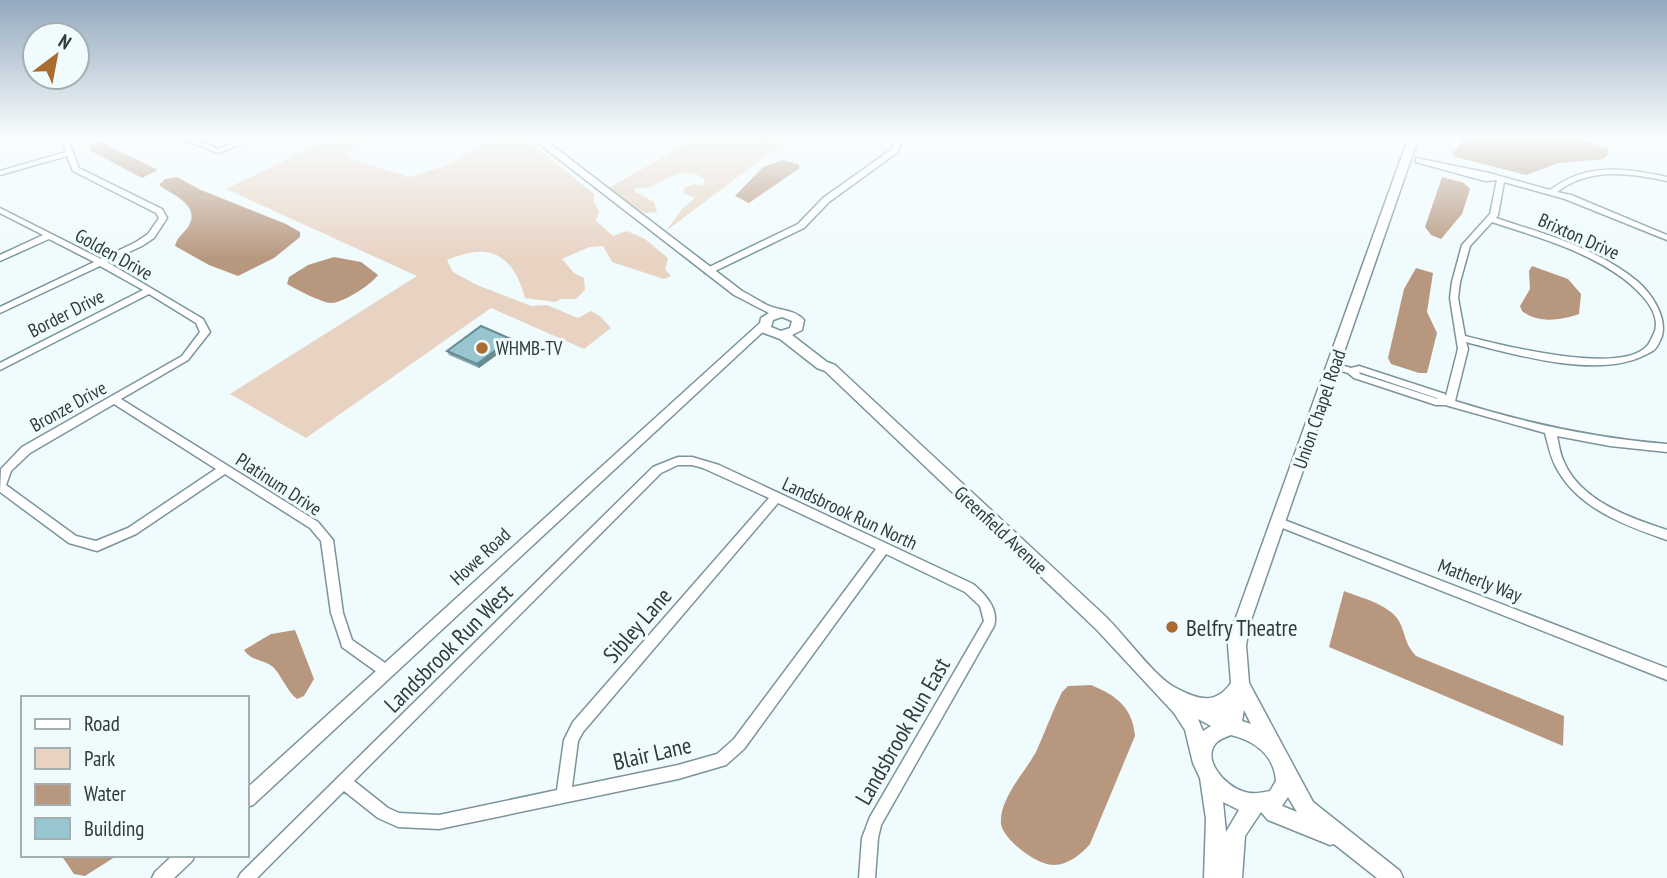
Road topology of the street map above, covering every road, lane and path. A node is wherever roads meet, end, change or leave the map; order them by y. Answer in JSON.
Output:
{"nodes":[{"id":1,"x":92,"y":177,"type":"edge"},
{"id":2,"x":587,"y":177,"type":"edge"},
{"id":3,"x":858,"y":177,"type":"edge"},
{"id":4,"x":1406,"y":177,"type":"edge"},
{"id":5,"x":1490,"y":177,"type":"edge"},
{"id":6,"x":1577,"y":177,"type":"edge"},
{"id":7,"x":1499,"y":179,"type":"junction"},
{"id":8,"x":1552,"y":192,"type":"junction"},
{"id":9,"x":1,"y":212,"type":"edge"},
{"id":10,"x":1491,"y":219,"type":"junction"},
{"id":11,"x":48,"y":236,"type":"junction"},
{"id":12,"x":1667,"y":238,"type":"edge"},
{"id":13,"x":0,"y":258,"type":"edge"},
{"id":14,"x":100,"y":262,"type":"junction"},
{"id":15,"x":708,"y":271,"type":"junction"},
{"id":16,"x":148,"y":291,"type":"junction"},
{"id":17,"x":738,"y":293,"type":"junction"},
{"id":18,"x":0,"y":310,"type":"edge"},
{"id":19,"x":781,"y":313,"type":"junction"},
{"id":20,"x":764,"y":323,"type":"junction"},
{"id":21,"x":799,"y":327,"type":"junction"},
{"id":22,"x":205,"y":332,"type":"joint"},
{"id":23,"x":780,"y":335,"type":"junction"},
{"id":24,"x":1462,"y":338,"type":"junction"},
{"id":25,"x":743,"y":346,"type":"junction"},
{"id":26,"x":1334,"y":366,"type":"junction"},
{"id":27,"x":0,"y":367,"type":"edge"},
{"id":28,"x":830,"y":369,"type":"junction"},
{"id":29,"x":115,"y":400,"type":"junction"},
{"id":30,"x":1447,"y":402,"type":"junction"},
{"id":31,"x":1550,"y":431,"type":"junction"},
{"id":32,"x":1667,"y":447,"type":"edge"},
{"id":33,"x":687,"y":460,"type":"joint"},
{"id":34,"x":224,"y":469,"type":"junction"},
{"id":35,"x":776,"y":497,"type":"junction"},
{"id":36,"x":1279,"y":522,"type":"junction"},
{"id":37,"x":1667,"y":535,"type":"edge"},
{"id":38,"x":883,"y":549,"type":"junction"},
{"id":39,"x":989,"y":611,"type":"joint"},
{"id":40,"x":386,"y":671,"type":"junction"},
{"id":41,"x":1667,"y":674,"type":"edge"},
{"id":42,"x":1240,"y":684,"type":"junction"},
{"id":43,"x":1178,"y":697,"type":"junction"},
{"id":44,"x":1231,"y":727,"type":"junction"},
{"id":45,"x":1274,"y":749,"type":"junction"},
{"id":46,"x":1205,"y":768,"type":"junction"},
{"id":47,"x":1286,"y":773,"type":"junction"},
{"id":48,"x":343,"y":781,"type":"junction"},
{"id":49,"x":564,"y":796,"type":"junction"},
{"id":50,"x":248,"y":798,"type":"edge"},
{"id":51,"x":1261,"y":804,"type":"junction"},
{"id":52,"x":1341,"y":840,"type":"junction"},
{"id":53,"x":184,"y":857,"type":"edge"},
{"id":54,"x":161,"y":878,"type":"edge"},
{"id":55,"x":246,"y":878,"type":"edge"},
{"id":56,"x":867,"y":878,"type":"edge"},
{"id":57,"x":1214,"y":878,"type":"edge"},
{"id":58,"x":1232,"y":878,"type":"edge"},
{"id":59,"x":1393,"y":878,"type":"edge"}],
"edges":[{"from":1,"to":14,"type":"street"},
{"from":2,"to":15,"type":"main road"},
{"from":3,"to":15,"type":"street"},
{"from":4,"to":26,"type":"main road","name":"Union Chapel Road"},
{"from":5,"to":7,"type":"street"},
{"from":6,"to":8,"type":"street"},
{"from":7,"to":8,"type":"street"},
{"from":7,"to":10,"type":"street"},
{"from":8,"to":12,"type":"street"},
{"from":9,"to":11,"type":"street","name":"Golden Drive"},
{"from":10,"to":24,"type":"street"},
{"from":10,"to":24,"type":"street","name":"Brixton Drive"},
{"from":11,"to":13,"type":"street"},
{"from":11,"to":14,"type":"street","name":"Golden Drive"},
{"from":14,"to":16,"type":"street","name":"Golden Drive"},
{"from":14,"to":18,"type":"street"},
{"from":15,"to":17,"type":"main road"},
{"from":16,"to":22,"type":"street","name":"Golden Drive"},
{"from":16,"to":27,"type":"street","name":"Border Drive"},
{"from":17,"to":19,"type":"main road"},
{"from":17,"to":20,"type":"main road"},
{"from":19,"to":20,"type":"main road"},
{"from":19,"to":21,"type":"main road"},
{"from":20,"to":23,"type":"main road"},
{"from":20,"to":25,"type":"street","name":"Howe Road"},
{"from":21,"to":23,"type":"main road"},
{"from":21,"to":28,"type":"main road","name":"Greenfield Avenue"},
{"from":22,"to":29,"type":"street","name":"Bronze Drive"},
{"from":23,"to":25,"type":"street","name":"Howe Road"},
{"from":23,"to":28,"type":"main road","name":"Greenfield Avenue"},
{"from":24,"to":30,"type":"street"},
{"from":25,"to":40,"type":"street","name":"Howe Road"},
{"from":26,"to":30,"type":"street"},
{"from":26,"to":36,"type":"main road","name":"Union Chapel Road"},
{"from":28,"to":43,"type":"main road","name":"Greenfield Avenue"},
{"from":29,"to":34,"type":"street","name":"Platinum Drive"},
{"from":29,"to":34,"type":"street","name":"Bronze Drive"},
{"from":30,"to":31,"type":"street"},
{"from":31,"to":32,"type":"street"},
{"from":31,"to":37,"type":"street"},
{"from":33,"to":35,"type":"street","name":"Landsbrook Run North"},
{"from":33,"to":48,"type":"street","name":"Landsbrook Run West"},
{"from":34,"to":40,"type":"street","name":"Platinum Drive"},
{"from":35,"to":38,"type":"street","name":"Landsbrook Run North"},
{"from":35,"to":49,"type":"street","name":"Sibley Lane"},
{"from":36,"to":41,"type":"street","name":"Matherly Way"},
{"from":36,"to":42,"type":"main road","name":"Union Chapel Road"},
{"from":38,"to":39,"type":"street","name":"Landsbrook Run North"},
{"from":38,"to":49,"type":"street","name":"Blair Lane"},
{"from":39,"to":56,"type":"street","name":"Landsbrook Run East"},
{"from":40,"to":50,"type":"street","name":"Howe Road"},
{"from":42,"to":43,"type":"main road"},
{"from":42,"to":44,"type":"main road","name":"Union Chapel Road"},
{"from":42,"to":45,"type":"main road","name":"Union Chapel Road"},
{"from":43,"to":44,"type":"main road","name":"Greenfield Avenue"},
{"from":43,"to":46,"type":"main road","name":"Greenfield Avenue"},
{"from":44,"to":45,"type":"main road"},
{"from":44,"to":46,"type":"main road"},
{"from":45,"to":47,"type":"main road"},
{"from":46,"to":51,"type":"main road"},
{"from":46,"to":57,"type":"main road"},
{"from":47,"to":51,"type":"main road"},
{"from":47,"to":52,"type":"main road"},
{"from":48,"to":49,"type":"street","name":"Blair Lane"},
{"from":48,"to":55,"type":"street","name":"Landsbrook Run West"},
{"from":51,"to":52,"type":"main road"},
{"from":51,"to":58,"type":"main road"},
{"from":52,"to":59,"type":"main road"},
{"from":53,"to":54,"type":"street"}]}
